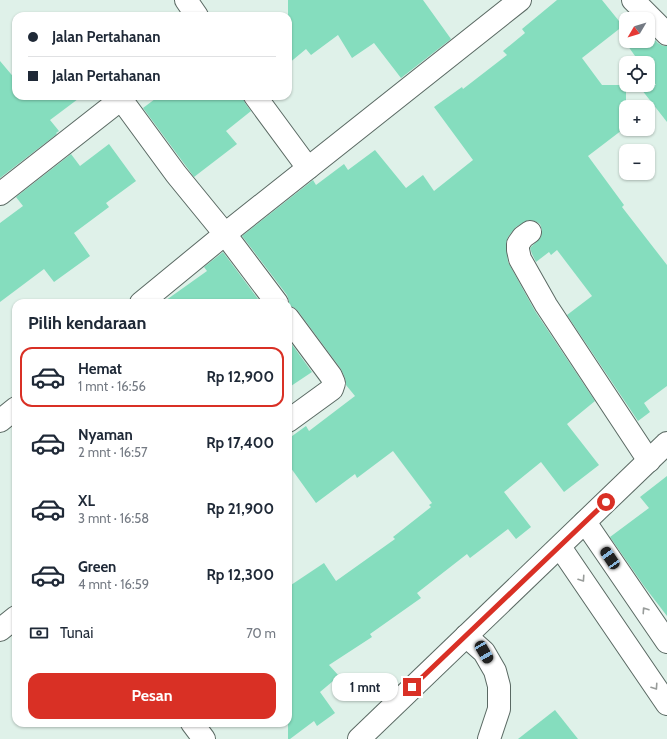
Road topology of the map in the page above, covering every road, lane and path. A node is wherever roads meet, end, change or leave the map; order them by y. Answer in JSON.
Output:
{"nodes":[{"id":1,"x":186,"y":0,"type":"edge"},
{"id":2,"x":520,"y":0,"type":"edge"},
{"id":3,"x":634,"y":0,"type":"edge"},
{"id":4,"x":194,"y":12,"type":"edge"},
{"id":5,"x":667,"y":34,"type":"edge"},
{"id":6,"x":119,"y":100,"type":"edge"},
{"id":7,"x":125,"y":100,"type":"edge"},
{"id":8,"x":258,"y":100,"type":"edge"},
{"id":9,"x":308,"y":168,"type":"junction"},
{"id":10,"x":0,"y":194,"type":"edge"},
{"id":11,"x":530,"y":232,"type":"dead end"},
{"id":12,"x":225,"y":234,"type":"junction"},
{"id":13,"x":147,"y":299,"type":"edge"},
{"id":14,"x":273,"y":299,"type":"edge"},
{"id":15,"x":292,"y":323,"type":"edge"},
{"id":16,"x":12,"y":411,"type":"edge"},
{"id":17,"x":292,"y":418,"type":"edge"},
{"id":18,"x":0,"y":421,"type":"edge"},
{"id":19,"x":667,"y":443,"type":"edge"},
{"id":20,"x":649,"y":461,"type":"junction"},
{"id":21,"x":585,"y":522,"type":"junction"},
{"id":22,"x":560,"y":547,"type":"junction"},
{"id":23,"x":12,"y":620,"type":"edge"},
{"id":24,"x":0,"y":630,"type":"edge"},
{"id":25,"x":466,"y":636,"type":"junction"},
{"id":26,"x":667,"y":642,"type":"edge"},
{"id":27,"x":667,"y":704,"type":"edge"},
{"id":28,"x":195,"y":727,"type":"edge"},
{"id":29,"x":204,"y":739,"type":"edge"},
{"id":30,"x":359,"y":739,"type":"edge"},
{"id":31,"x":489,"y":739,"type":"edge"}],
"edges":[{"from":1,"to":4,"type":"street"},
{"from":2,"to":9,"type":"street"},
{"from":3,"to":5,"type":"street"},
{"from":6,"to":10,"type":"street"},
{"from":7,"to":12,"type":"street"},
{"from":8,"to":9,"type":"street"},
{"from":9,"to":12,"type":"street"},
{"from":11,"to":20,"type":"street"},
{"from":12,"to":13,"type":"street"},
{"from":12,"to":14,"type":"street"},
{"from":15,"to":17,"type":"street"},
{"from":16,"to":18,"type":"street"},
{"from":19,"to":20,"type":"street"},
{"from":20,"to":21,"type":"street"},
{"from":21,"to":22,"type":"street"},
{"from":26,"to":21,"type":"street","one_way":true},
{"from":22,"to":25,"type":"street"},
{"from":22,"to":27,"type":"street","one_way":true},
{"from":23,"to":24,"type":"street"},
{"from":25,"to":30,"type":"street"},
{"from":25,"to":31,"type":"street"},
{"from":28,"to":29,"type":"street"}]}
